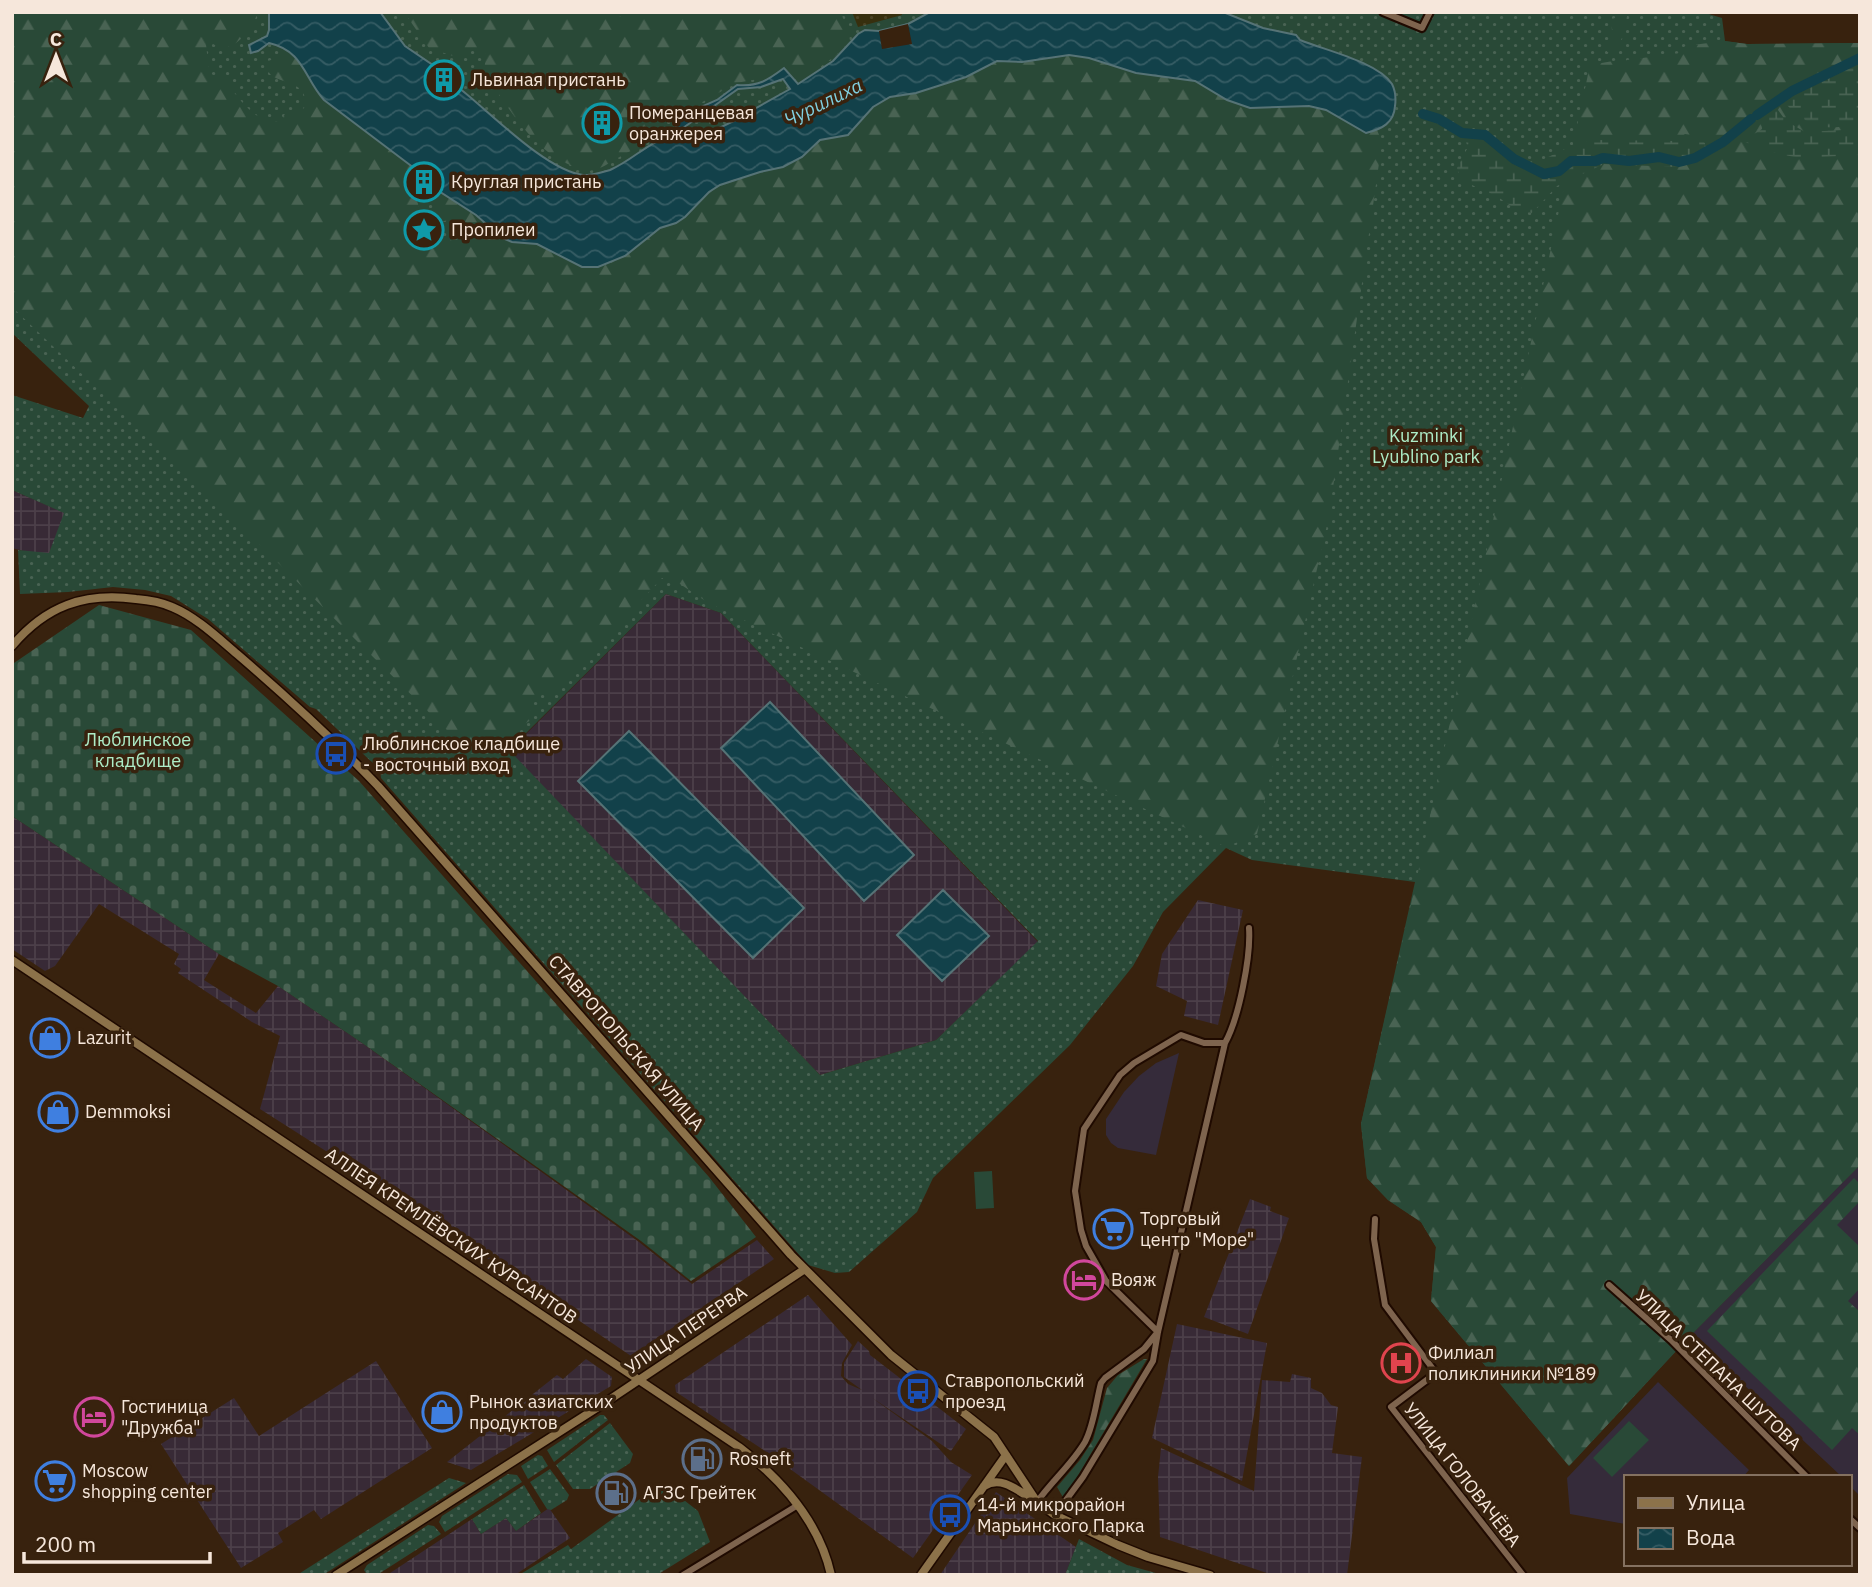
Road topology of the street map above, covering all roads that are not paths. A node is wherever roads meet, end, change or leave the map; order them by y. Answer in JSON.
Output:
{"nodes":[{"id":1,"x":1383,"y":12,"type":"edge"},
{"id":2,"x":1430,"y":12,"type":"edge"},
{"id":3,"x":12,"y":646,"type":"edge"},
{"id":4,"x":1249,"y":928,"type":"dead end"},
{"id":5,"x":12,"y":960,"type":"edge"},
{"id":6,"x":1225,"y":1043,"type":"junction"},
{"id":7,"x":1375,"y":1219,"type":"dead end"},
{"id":8,"x":805,"y":1269,"type":"junction"},
{"id":9,"x":1609,"y":1285,"type":"dead end"},
{"id":10,"x":1158,"y":1332,"type":"junction"},
{"id":11,"x":640,"y":1380,"type":"junction"},
{"id":12,"x":1006,"y":1454,"type":"junction"},
{"id":13,"x":1805,"y":1475,"type":"edge"},
{"id":14,"x":983,"y":1486,"type":"junction"},
{"id":15,"x":1037,"y":1502,"type":"junction"},
{"id":16,"x":798,"y":1504,"type":"junction"},
{"id":17,"x":1055,"y":1516,"type":"junction"},
{"id":18,"x":336,"y":1575,"type":"edge"},
{"id":19,"x":683,"y":1575,"type":"edge"},
{"id":20,"x":831,"y":1575,"type":"edge"},
{"id":21,"x":921,"y":1575,"type":"edge"},
{"id":22,"x":1210,"y":1575,"type":"edge"},
{"id":23,"x":1523,"y":1575,"type":"edge"}],
"edges":[{"from":1,"to":2,"type":"street"},
{"from":3,"to":8,"type":"street","name":"СТАВРОПОЛЬСКАЯ УЛИЦА"},
{"from":4,"to":6,"type":"street"},
{"from":5,"to":11,"type":"street","name":"АЛЛЕЯ КРЕМЛЁВСКИХ КУРСАНТОВ"},
{"from":6,"to":10,"type":"street"},
{"from":6,"to":10,"type":"street"},
{"from":7,"to":23,"type":"street","name":"УЛИЦА ГОЛОВАЧЁВА"},
{"from":8,"to":11,"type":"street","name":"УЛИЦА ПЕРЕРВА"},
{"from":8,"to":12,"type":"street","name":"СТАВРОПОЛЬСКАЯ УЛИЦА"},
{"from":9,"to":13,"type":"street","name":"УЛИЦА СТЕПАНА ШУТОВА"},
{"from":10,"to":15,"type":"street"},
{"from":10,"to":17,"type":"street"},
{"from":11,"to":16,"type":"street","name":"АЛЛЕЯ КРЕМЛЁВСКИХ КУРСАНТОВ"},
{"from":11,"to":18,"type":"street","name":"УЛИЦА ПЕРЕРВА"},
{"from":12,"to":14,"type":"street"},
{"from":12,"to":15,"type":"street","name":"СТАВРОПОЛЬСКАЯ УЛИЦА"},
{"from":14,"to":15,"type":"street"},
{"from":14,"to":21,"type":"street"},
{"from":15,"to":17,"type":"street","name":"СТАВРОПОЛЬСКАЯ УЛИЦА"},
{"from":16,"to":19,"type":"street"},
{"from":16,"to":20,"type":"street","name":"АЛЛЕЯ КРЕМЛЁВСКИХ КУРСАНТОВ"},
{"from":17,"to":22,"type":"street","name":"СТАВРОПОЛЬСКАЯ УЛИЦА"}]}
